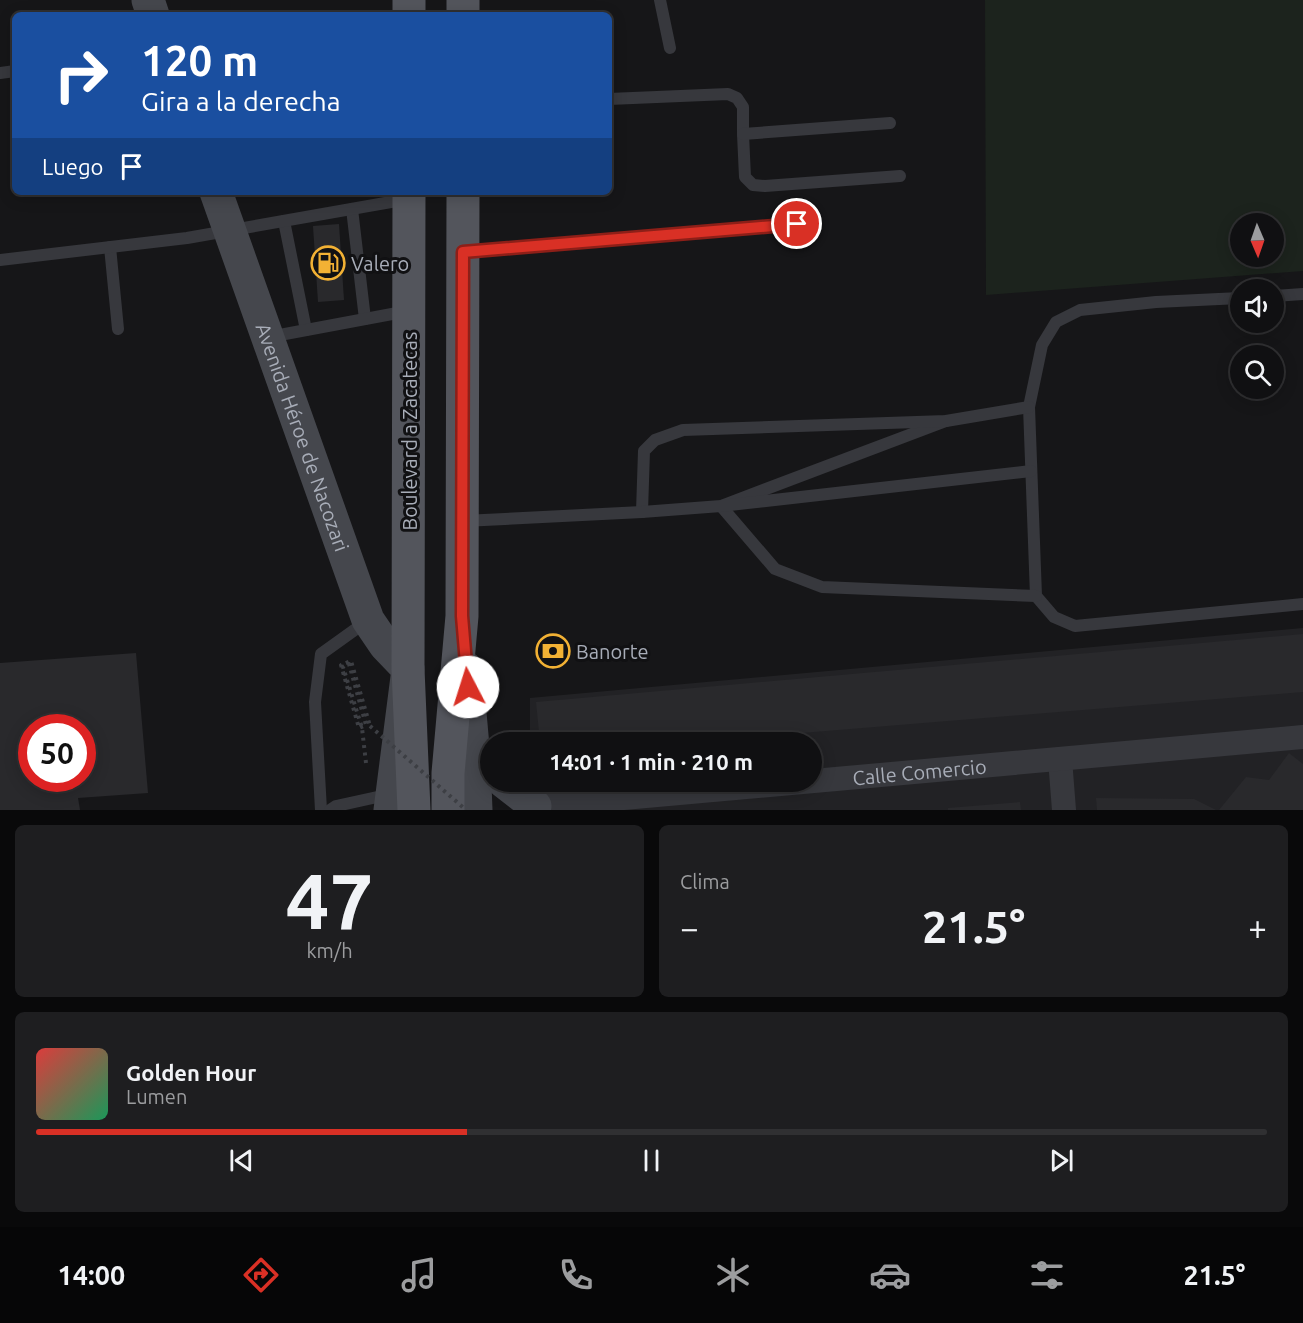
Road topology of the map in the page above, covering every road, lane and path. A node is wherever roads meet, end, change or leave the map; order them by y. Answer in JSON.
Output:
{"nodes":[{"id":1,"x":660,"y":0,"type":"edge"},
{"id":2,"x":670,"y":48,"type":"dead end"},
{"id":3,"x":612,"y":99,"type":"edge"},
{"id":4,"x":890,"y":123,"type":"dead end"},
{"id":5,"x":742,"y":134,"type":"junction"},
{"id":6,"x":900,"y":176,"type":"dead end"},
{"id":7,"x":217,"y":195,"type":"edge"},
{"id":8,"x":409,"y":195,"type":"edge"},
{"id":9,"x":463,"y":195,"type":"edge"},
{"id":10,"x":352,"y":209,"type":"junction"},
{"id":11,"x":284,"y":221,"type":"junction"},
{"id":12,"x":797,"y":224,"type":"dead end"},
{"id":13,"x":230,"y":231,"type":"junction"},
{"id":14,"x":110,"y":247,"type":"junction"},
{"id":15,"x":463,"y":252,"type":"junction"},
{"id":16,"x":0,"y":260,"type":"edge"},
{"id":17,"x":1303,"y":294,"type":"edge"},
{"id":18,"x":1284,"y":295,"type":"edge"},
{"id":19,"x":1230,"y":298,"type":"edge"},
{"id":20,"x":409,"y":311,"type":"junction"},
{"id":21,"x":365,"y":319,"type":"junction"},
{"id":22,"x":118,"y":329,"type":"dead end"},
{"id":23,"x":306,"y":330,"type":"junction"},
{"id":24,"x":267,"y":337,"type":"junction"},
{"id":25,"x":1029,"y":407,"type":"junction"},
{"id":26,"x":946,"y":421,"type":"junction"},
{"id":27,"x":1031,"y":471,"type":"junction"},
{"id":28,"x":721,"y":506,"type":"junction"},
{"id":29,"x":642,"y":512,"type":"junction"},
{"id":30,"x":462,"y":521,"type":"junction"},
{"id":31,"x":1036,"y":596,"type":"junction"},
{"id":32,"x":1303,"y":604,"type":"edge"},
{"id":33,"x":462,"y":616,"type":"junction"},
{"id":34,"x":368,"y":620,"type":"junction"},
{"id":35,"x":408,"y":669,"type":"junction"},
{"id":36,"x":362,"y":728,"type":"dead end"},
{"id":37,"x":1303,"y":737,"type":"edge"},
{"id":38,"x":480,"y":749,"type":"edge"},
{"id":39,"x":1060,"y":759,"type":"junction"},
{"id":40,"x":480,"y":779,"type":"edge"},
{"id":41,"x":516,"y":792,"type":"edge"},
{"id":42,"x":394,"y":806,"type":"edge"},
{"id":43,"x":535,"y":808,"type":"edge"},
{"id":44,"x":321,"y":810,"type":"edge"},
{"id":45,"x":330,"y":810,"type":"edge"},
{"id":46,"x":448,"y":810,"type":"edge"},
{"id":47,"x":466,"y":810,"type":"edge"},
{"id":48,"x":476,"y":810,"type":"edge"},
{"id":49,"x":1064,"y":810,"type":"edge"}],
"edges":[{"from":1,"to":2,"type":"lane"},
{"from":3,"to":5,"type":"lane"},
{"from":4,"to":5,"type":"lane"},
{"from":5,"to":6,"type":"lane"},
{"from":7,"to":13,"type":"main road","name":"Avenida Héroe de Nacozari"},
{"from":8,"to":10,"type":"lane"},
{"from":8,"to":20,"type":"main road","name":"Boulevard a Zacatecas"},
{"from":9,"to":15,"type":"main road"},
{"from":10,"to":11,"type":"lane"},
{"from":10,"to":21,"type":"lane"},
{"from":11,"to":13,"type":"lane"},
{"from":11,"to":23,"type":"lane"},
{"from":12,"to":15,"type":"lane"},
{"from":13,"to":14,"type":"lane"},
{"from":13,"to":24,"type":"main road","name":"Avenida Héroe de Nacozari"},
{"from":14,"to":16,"type":"lane"},
{"from":14,"to":22,"type":"lane"},
{"from":15,"to":30,"type":"main road"},
{"from":17,"to":18,"type":"lane"},
{"from":19,"to":25,"type":"lane"},
{"from":20,"to":21,"type":"lane"},
{"from":20,"to":35,"type":"main road","name":"Boulevard a Zacatecas"},
{"from":21,"to":23,"type":"lane"},
{"from":23,"to":24,"type":"lane"},
{"from":24,"to":34,"type":"main road","name":"Avenida Héroe de Nacozari"},
{"from":25,"to":26,"type":"lane"},
{"from":25,"to":27,"type":"lane"},
{"from":26,"to":28,"type":"lane"},
{"from":26,"to":29,"type":"lane"},
{"from":27,"to":28,"type":"lane"},
{"from":27,"to":31,"type":"lane"},
{"from":28,"to":29,"type":"lane"},
{"from":28,"to":31,"type":"lane"},
{"from":29,"to":30,"type":"lane"},
{"from":30,"to":33,"type":"main road"},
{"from":31,"to":32,"type":"lane"},
{"from":33,"to":38,"type":"main road"},
{"from":33,"to":46,"type":"main road"},
{"from":34,"to":35,"type":"main road","name":"Avenida Héroe de Nacozari"},
{"from":34,"to":44,"type":"lane"},
{"from":35,"to":42,"type":"main road","name":"Boulevard a Zacatecas"},
{"from":36,"to":47,"type":"path","bridge":true},
{"from":37,"to":39,"type":"street","name":"Calle Comercio"},
{"from":39,"to":43,"type":"street","name":"Calle Comercio"},
{"from":39,"to":49,"type":"street"},
{"from":40,"to":48,"type":"main road"},
{"from":41,"to":43,"type":"main road"},
{"from":42,"to":45,"type":"lane"}]}
